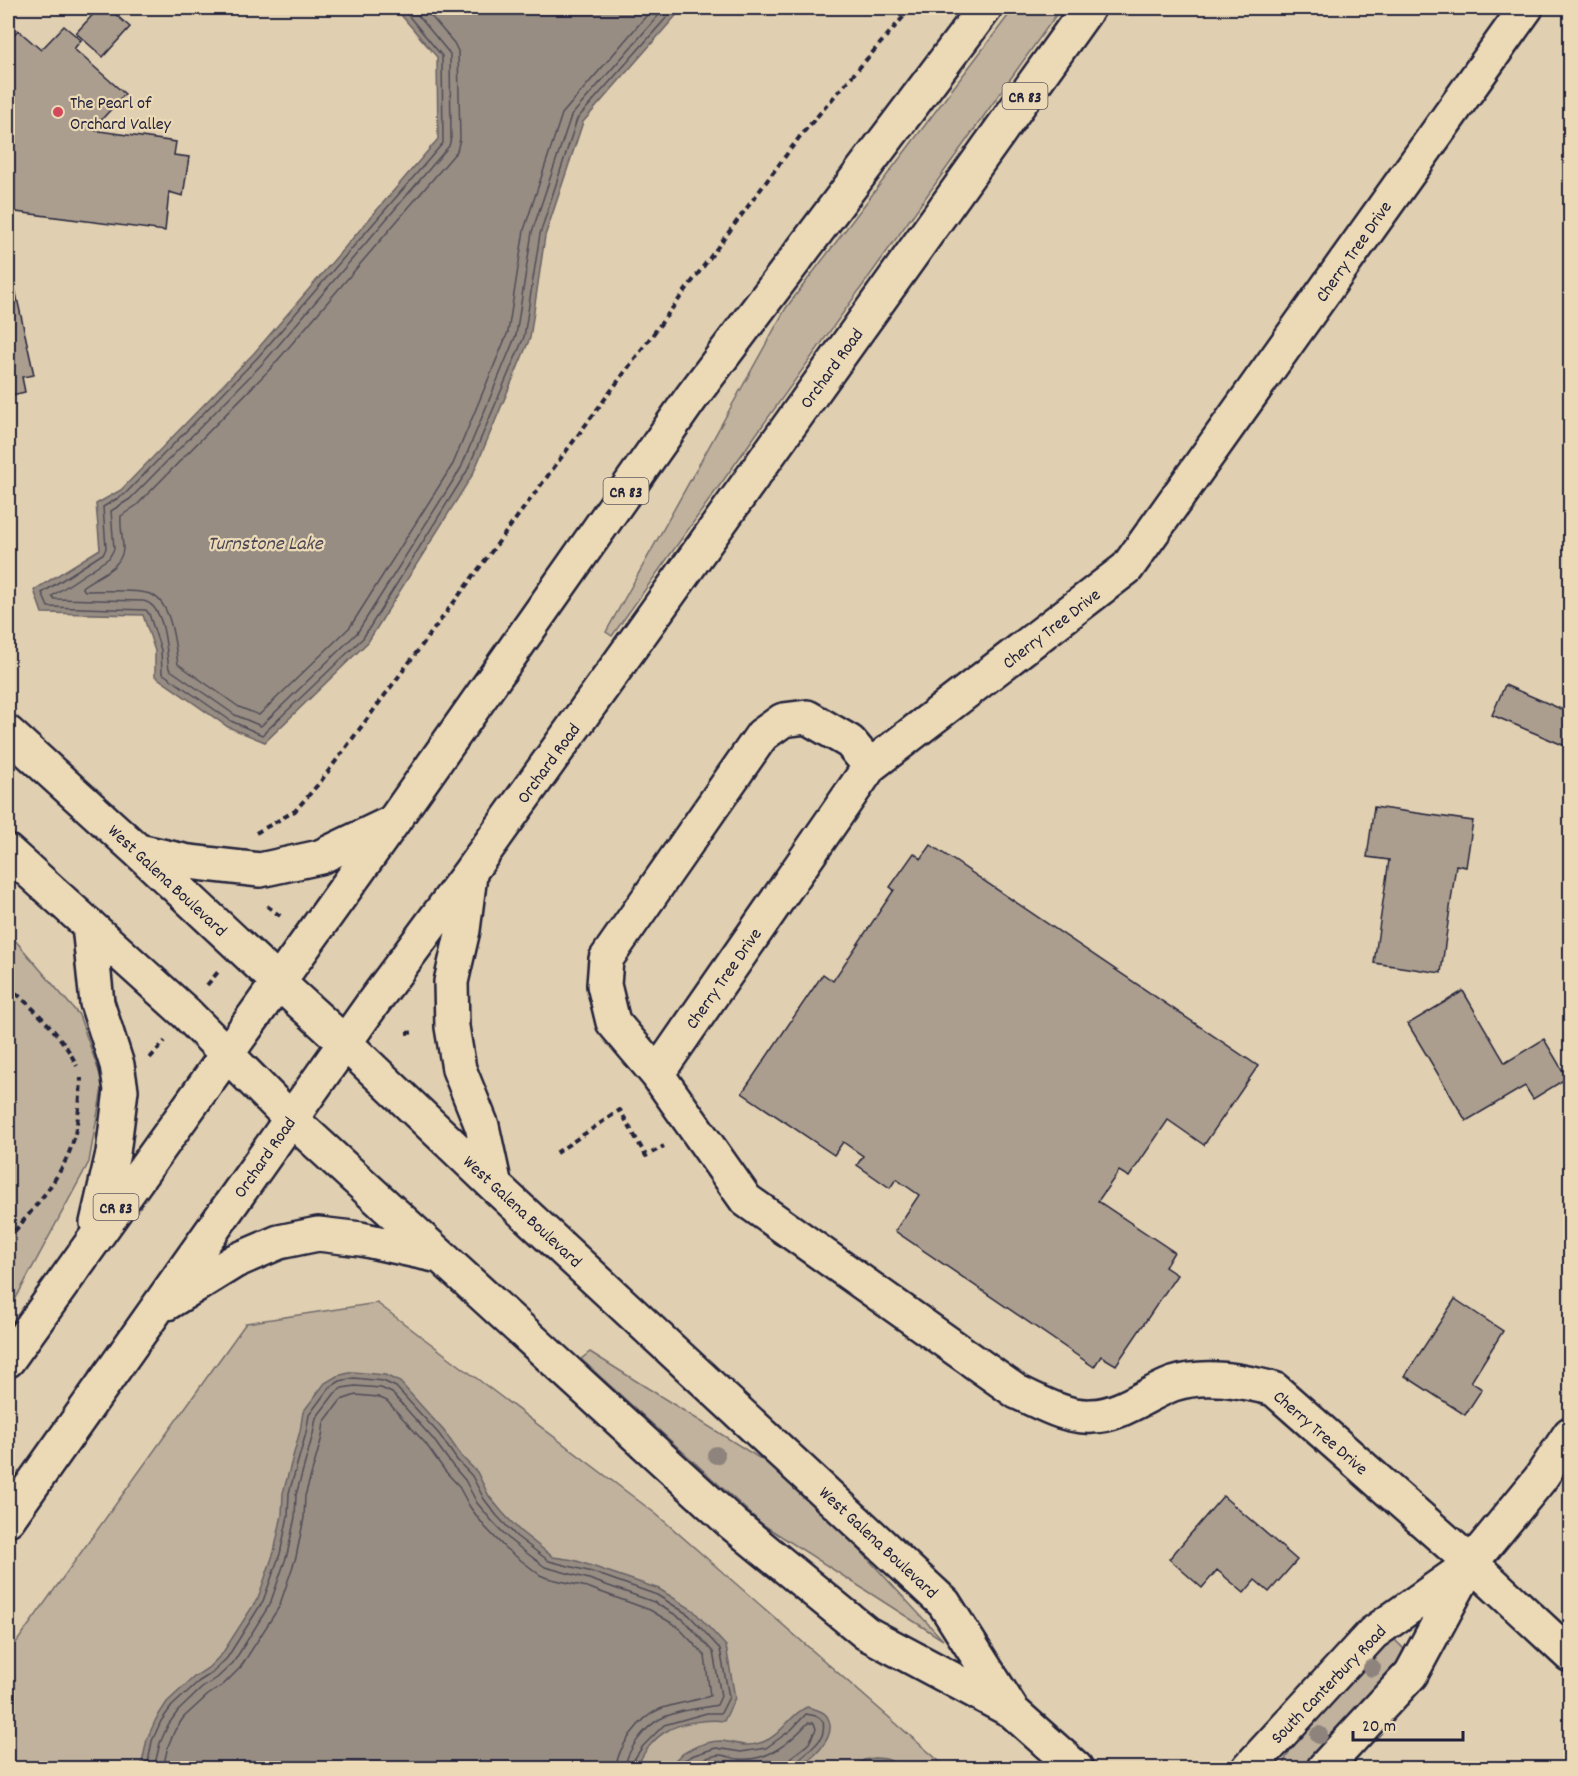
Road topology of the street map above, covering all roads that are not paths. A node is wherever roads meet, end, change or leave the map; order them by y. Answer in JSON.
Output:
{"nodes":[{"id":1,"x":985,"y":8,"type":"edge"},
{"id":2,"x":1089,"y":8,"type":"edge"},
{"id":3,"x":1526,"y":8,"type":"edge"},
{"id":4,"x":8,"y":733,"type":"edge"},
{"id":5,"x":870,"y":766,"type":"junction"},
{"id":6,"x":393,"y":822,"type":"junction"},
{"id":7,"x":138,"y":851,"type":"junction"},
{"id":8,"x":8,"y":852,"type":"edge"},
{"id":9,"x":471,"y":872,"type":"junction"},
{"id":10,"x":89,"y":925,"type":"junction"},
{"id":11,"x":278,"y":982,"type":"junction"},
{"id":12,"x":345,"y":1042,"type":"junction"},
{"id":13,"x":226,"y":1054,"type":"junction"},
{"id":14,"x":657,"y":1074,"type":"junction"},
{"id":15,"x":291,"y":1119,"type":"junction"},
{"id":16,"x":495,"y":1186,"type":"junction"},
{"id":17,"x":94,"y":1237,"type":"junction"},
{"id":18,"x":440,"y":1256,"type":"junction"},
{"id":19,"x":156,"y":1310,"type":"junction"},
{"id":20,"x":8,"y":1360,"type":"edge"},
{"id":21,"x":1570,"y":1434,"type":"edge"},
{"id":22,"x":8,"y":1519,"type":"edge"},
{"id":23,"x":1471,"y":1563,"type":"junction"},
{"id":24,"x":1570,"y":1655,"type":"edge"},
{"id":25,"x":1012,"y":1711,"type":"junction"},
{"id":26,"x":1076,"y":1768,"type":"edge"},
{"id":27,"x":1249,"y":1768,"type":"edge"},
{"id":28,"x":1324,"y":1768,"type":"edge"}],
"edges":[{"from":1,"to":6,"type":"main road","number":"CR 83"},
{"from":2,"to":9,"type":"main road","name":"Orchard Road","number":"CR 83"},
{"from":3,"to":5,"type":"main road","name":"Cherry Tree Drive"},
{"from":4,"to":7,"type":"main road","name":"West Galena Boulevard"},
{"from":5,"to":14,"type":"main road","name":"Cherry Tree Drive"},
{"from":5,"to":14,"type":"main road"},
{"from":6,"to":7,"type":"main road"},
{"from":6,"to":11,"type":"main road","number":"CR 83"},
{"from":7,"to":11,"type":"main road","name":"West Galena Boulevard"},
{"from":8,"to":10,"type":"main road","name":"West Galena Boulevard"},
{"from":9,"to":12,"type":"main road","name":"Orchard Road","number":"CR 83"},
{"from":9,"to":16,"type":"main road"},
{"from":10,"to":13,"type":"main road","name":"West Galena Boulevard"},
{"from":10,"to":17,"type":"main road"},
{"from":11,"to":12,"type":"main road","name":"West Galena Boulevard"},
{"from":11,"to":13,"type":"main road","number":"CR 83"},
{"from":12,"to":15,"type":"main road","name":"Orchard Road","number":"CR 83"},
{"from":12,"to":16,"type":"main road","name":"West Galena Boulevard"},
{"from":13,"to":15,"type":"main road","name":"West Galena Boulevard"},
{"from":13,"to":17,"type":"main road","number":"CR 83"},
{"from":14,"to":23,"type":"main road","name":"Cherry Tree Drive"},
{"from":15,"to":18,"type":"main road","name":"West Galena Boulevard"},
{"from":15,"to":19,"type":"main road","name":"Orchard Road","number":"CR 83"},
{"from":16,"to":25,"type":"main road","name":"West Galena Boulevard"},
{"from":17,"to":20,"type":"main road","number":"CR 83"},
{"from":18,"to":19,"type":"main road"},
{"from":18,"to":25,"type":"main road","name":"West Galena Boulevard"},
{"from":19,"to":22,"type":"main road","name":"Orchard Road","number":"CR 83"},
{"from":21,"to":23,"type":"main road","name":"South Canterbury Road"},
{"from":23,"to":24,"type":"main road","name":"Cherry Tree Drive"},
{"from":23,"to":27,"type":"main road","name":"South Canterbury Road"},
{"from":23,"to":28,"type":"main road","name":"South Canterbury Road"},
{"from":25,"to":26,"type":"main road","name":"West Galena Boulevard"}]}
